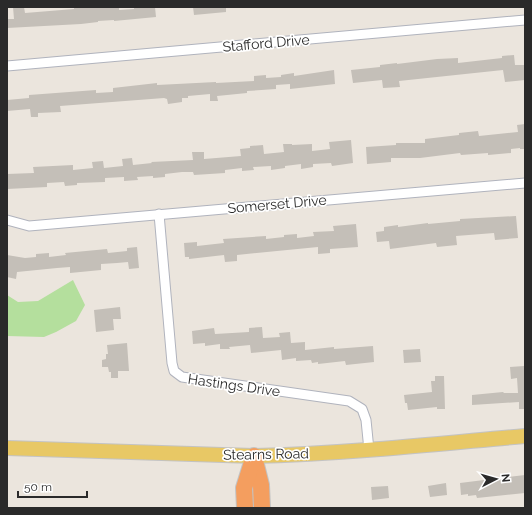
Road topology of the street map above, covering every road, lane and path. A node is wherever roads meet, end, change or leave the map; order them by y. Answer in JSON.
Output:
{"nodes":[{"id":1,"x":525,"y":20,"type":"edge"},
{"id":2,"x":7,"y":66,"type":"edge"},
{"id":3,"x":525,"y":183,"type":"edge"},
{"id":4,"x":158,"y":214,"type":"junction"},
{"id":5,"x":7,"y":220,"type":"edge"},
{"id":6,"x":525,"y":436,"type":"edge"},
{"id":7,"x":7,"y":448,"type":"edge"},
{"id":8,"x":369,"y":450,"type":"junction"},
{"id":9,"x":254,"y":456,"type":"junction"},
{"id":10,"x":245,"y":508,"type":"edge"},
{"id":11,"x":262,"y":508,"type":"edge"}],
"edges":[{"from":1,"to":2,"type":"street","name":"Stafford Drive"},
{"from":3,"to":4,"type":"street","name":"Somerset Drive"},
{"from":4,"to":5,"type":"street","name":"Somerset Drive"},
{"from":4,"to":8,"type":"street","name":"Hastings Drive"},
{"from":6,"to":8,"type":"main road","name":"Stearns Road"},
{"from":7,"to":9,"type":"main road","name":"Stearns Road"},
{"from":8,"to":9,"type":"main road","name":"Stearns Road"},
{"from":9,"to":10,"type":"highway"},
{"from":9,"to":11,"type":"highway"}]}
